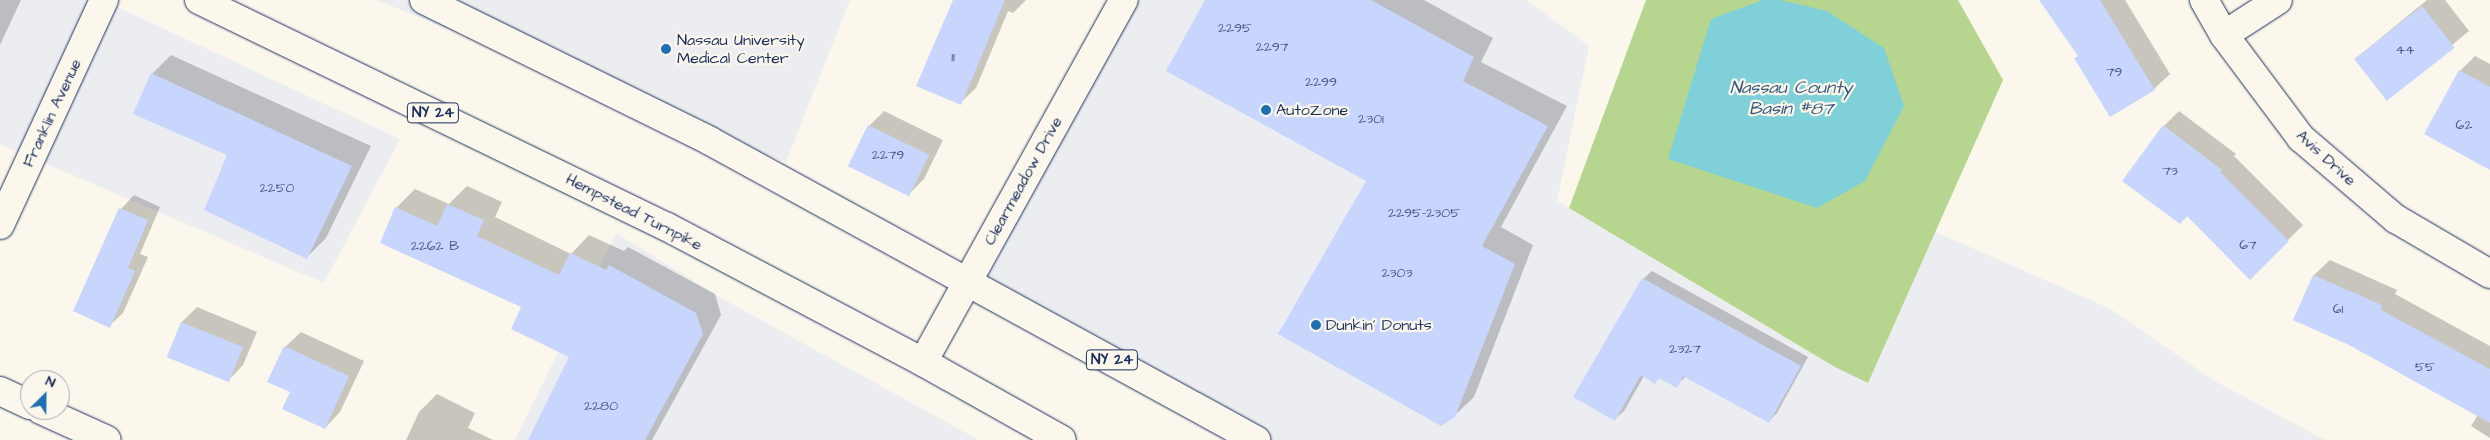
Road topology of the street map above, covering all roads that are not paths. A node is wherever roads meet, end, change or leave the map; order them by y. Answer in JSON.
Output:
{"nodes":[{"id":1,"x":104,"y":0,"type":"edge"},
{"id":2,"x":199,"y":0,"type":"edge"},
{"id":3,"x":424,"y":0,"type":"edge"},
{"id":4,"x":1124,"y":0,"type":"edge"},
{"id":5,"x":2204,"y":0,"type":"edge"},
{"id":6,"x":2278,"y":0,"type":"edge"},
{"id":7,"x":2224,"y":34,"type":"junction"},
{"id":8,"x":0,"y":225,"type":"edge"},
{"id":9,"x":2490,"y":274,"type":"edge"},
{"id":10,"x":968,"y":281,"type":"junction"},
{"id":11,"x":923,"y":362,"type":"junction"},
{"id":12,"x":0,"y":391,"type":"edge"},
{"id":13,"x":20,"y":400,"type":"edge"},
{"id":14,"x":63,"y":420,"type":"edge"},
{"id":15,"x":107,"y":440,"type":"edge"},
{"id":16,"x":1062,"y":440,"type":"edge"},
{"id":17,"x":1256,"y":440,"type":"edge"}],
"edges":[{"from":1,"to":8,"type":"main road","name":"Franklin Avenue"},
{"from":2,"to":11,"type":"main road","name":"Hempstead Turnpike","number":"NY 24"},
{"from":3,"to":10,"type":"main road","number":"NY 24"},
{"from":4,"to":10,"type":"main road","name":"Clearmeadow Drive"},
{"from":5,"to":7,"type":"main road","name":"Avis Drive"},
{"from":6,"to":7,"type":"main road"},
{"from":7,"to":9,"type":"main road","name":"Avis Drive"},
{"from":10,"to":11,"type":"main road","name":"Clearmeadow Drive"},
{"from":10,"to":17,"type":"main road","number":"NY 24"},
{"from":11,"to":16,"type":"main road","name":"Hempstead Turnpike","number":"NY 24"},
{"from":12,"to":13,"type":"main road"},
{"from":14,"to":15,"type":"main road"}]}
